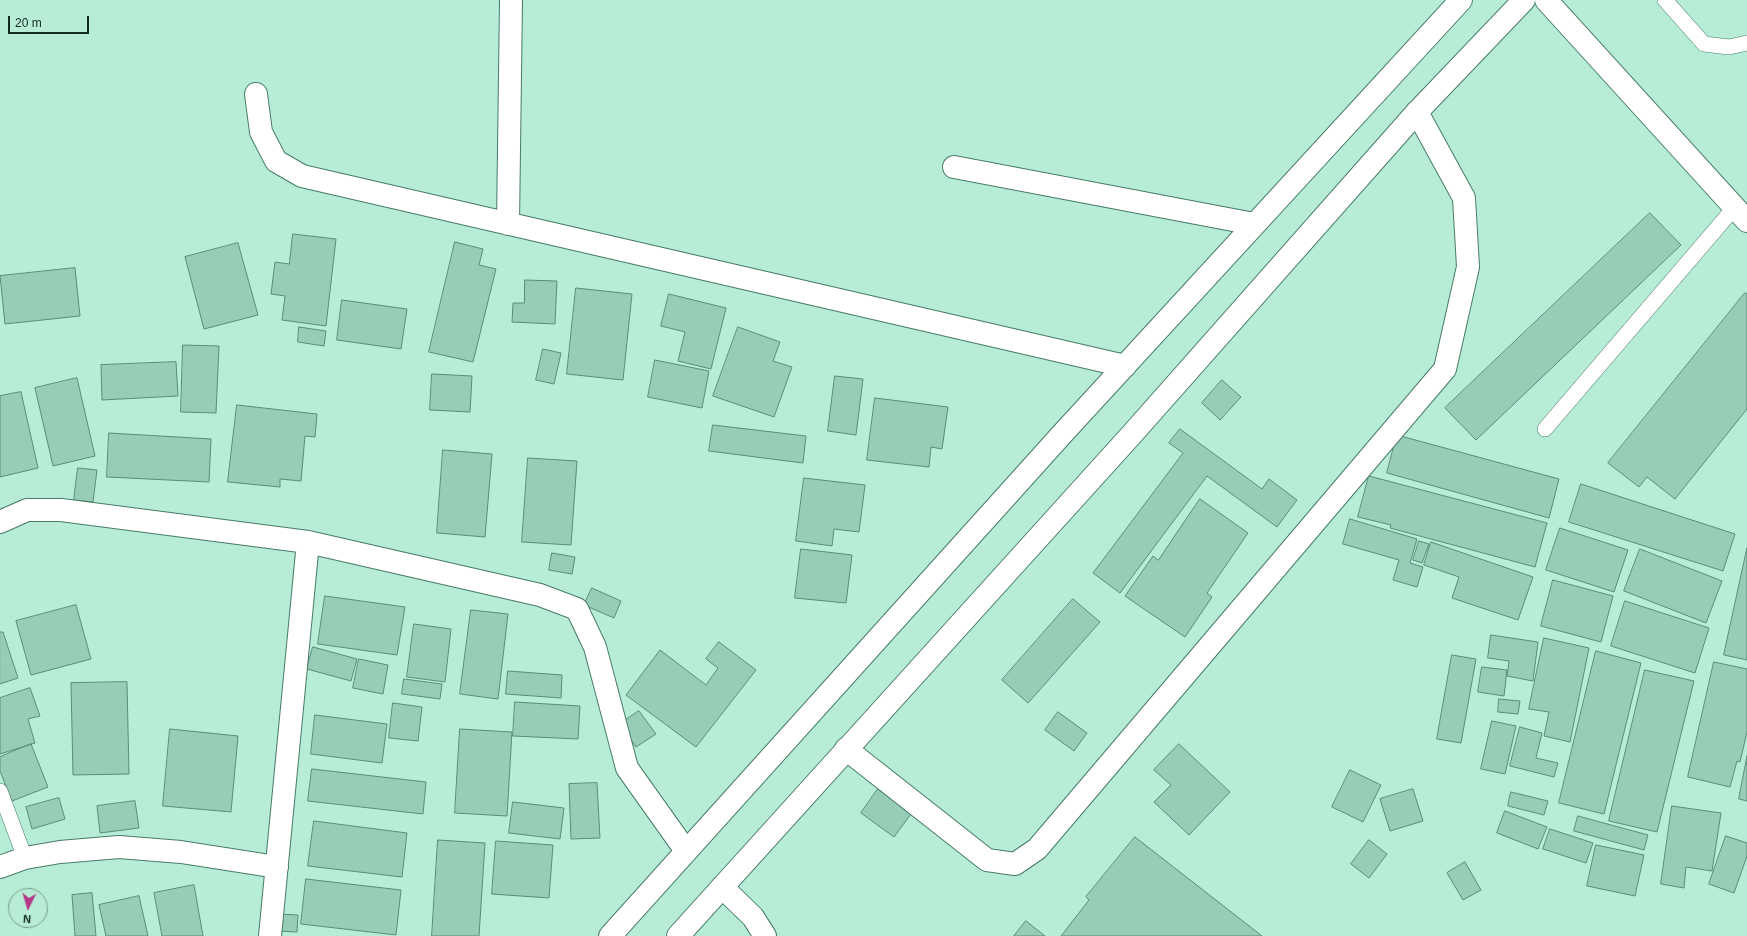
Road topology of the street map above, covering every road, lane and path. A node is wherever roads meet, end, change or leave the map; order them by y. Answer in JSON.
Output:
{"nodes":[{"id":1,"x":511,"y":0,"type":"edge"},
{"id":2,"x":1461,"y":0,"type":"edge"},
{"id":3,"x":1524,"y":0,"type":"edge"},
{"id":4,"x":1546,"y":0,"type":"edge"},
{"id":5,"x":1665,"y":0,"type":"edge"},
{"id":6,"x":1747,"y":43,"type":"edge"},
{"id":7,"x":256,"y":94,"type":"dead end"},
{"id":8,"x":1417,"y":112,"type":"junction"},
{"id":9,"x":954,"y":167,"type":"dead end"},
{"id":10,"x":1741,"y":214,"type":"edge"},
{"id":11,"x":508,"y":224,"type":"junction"},
{"id":12,"x":1254,"y":224,"type":"junction"},
{"id":13,"x":1125,"y":366,"type":"junction"},
{"id":14,"x":1545,"y":429,"type":"dead end"},
{"id":15,"x":0,"y":522,"type":"edge"},
{"id":16,"x":308,"y":542,"type":"junction"},
{"id":17,"x":846,"y":749,"type":"junction"},
{"id":18,"x":0,"y":792,"type":"edge"},
{"id":19,"x":686,"y":851,"type":"junction"},
{"id":20,"x":25,"y":858,"type":"junction"},
{"id":21,"x":0,"y":867,"type":"edge"},
{"id":22,"x":277,"y":867,"type":"junction"},
{"id":23,"x":722,"y":887,"type":"junction"},
{"id":24,"x":270,"y":936,"type":"edge"},
{"id":25,"x":610,"y":936,"type":"edge"},
{"id":26,"x":678,"y":936,"type":"edge"},
{"id":27,"x":765,"y":936,"type":"edge"}],
"edges":[{"from":1,"to":11,"type":"street"},
{"from":2,"to":12,"type":"street"},
{"from":3,"to":8,"type":"street"},
{"from":4,"to":10,"type":"street"},
{"from":5,"to":6,"type":"lane"},
{"from":7,"to":11,"type":"street"},
{"from":8,"to":17,"type":"street"},
{"from":8,"to":17,"type":"street"},
{"from":9,"to":12,"type":"street"},
{"from":10,"to":14,"type":"lane"},
{"from":11,"to":13,"type":"street"},
{"from":12,"to":13,"type":"street"},
{"from":13,"to":19,"type":"street"},
{"from":15,"to":16,"type":"street"},
{"from":16,"to":19,"type":"street"},
{"from":16,"to":22,"type":"street"},
{"from":17,"to":23,"type":"street"},
{"from":18,"to":20,"type":"lane"},
{"from":19,"to":25,"type":"street"},
{"from":20,"to":21,"type":"street"},
{"from":20,"to":22,"type":"street"},
{"from":22,"to":24,"type":"street"},
{"from":23,"to":26,"type":"street"},
{"from":23,"to":27,"type":"street"}]}
